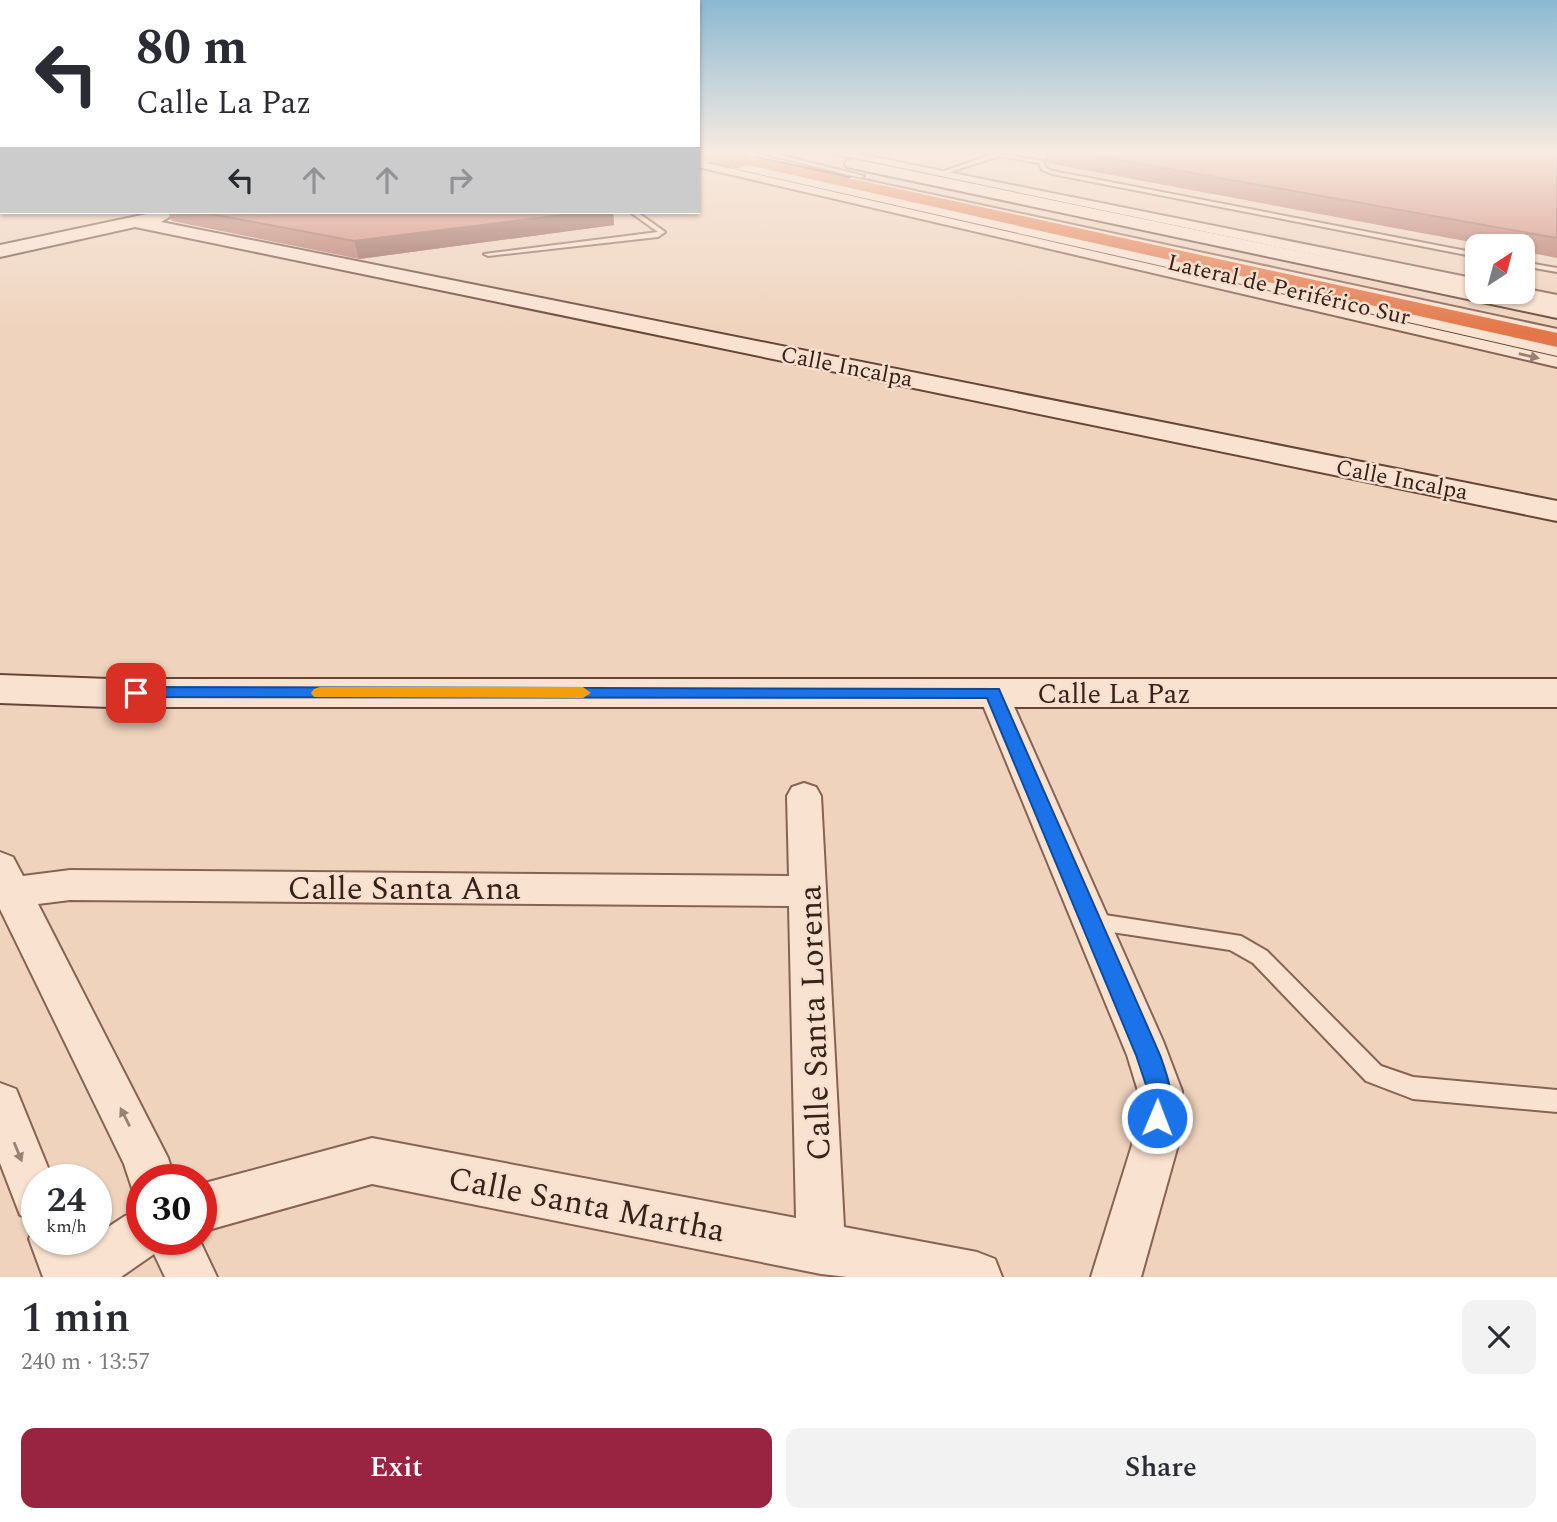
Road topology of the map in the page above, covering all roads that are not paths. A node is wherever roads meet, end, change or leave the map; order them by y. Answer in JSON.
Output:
{"nodes":[{"id":1,"x":909,"y":213,"type":"edge"},
{"id":2,"x":973,"y":213,"type":"edge"},
{"id":3,"x":985,"y":213,"type":"edge"},
{"id":4,"x":996,"y":213,"type":"edge"},
{"id":5,"x":1047,"y":213,"type":"edge"},
{"id":6,"x":1058,"y":213,"type":"edge"},
{"id":7,"x":1074,"y":213,"type":"edge"},
{"id":8,"x":1128,"y":213,"type":"edge"},
{"id":9,"x":1260,"y":213,"type":"edge"},
{"id":10,"x":170,"y":214,"type":"edge"},
{"id":11,"x":637,"y":214,"type":"edge"},
{"id":12,"x":136,"y":222,"type":"junction"},
{"id":13,"x":0,"y":251,"type":"edge"},
{"id":14,"x":1465,"y":253,"type":"edge"},
{"id":15,"x":488,"y":254,"type":"dead end"},
{"id":16,"x":1535,"y":266,"type":"edge"},
{"id":17,"x":1557,"y":270,"type":"edge"},
{"id":18,"x":1465,"y":282,"type":"edge"},
{"id":19,"x":1535,"y":295,"type":"edge"},
{"id":20,"x":1557,"y":300,"type":"edge"},
{"id":21,"x":1557,"y":311,"type":"edge"},
{"id":22,"x":1557,"y":320,"type":"edge"},
{"id":23,"x":1557,"y":327,"type":"edge"},
{"id":24,"x":1557,"y":332,"type":"edge"},
{"id":25,"x":1557,"y":340,"type":"edge"},
{"id":26,"x":1557,"y":349,"type":"edge"},
{"id":27,"x":1557,"y":362,"type":"edge"},
{"id":28,"x":1557,"y":510,"type":"edge"},
{"id":29,"x":0,"y":690,"type":"edge"},
{"id":30,"x":993,"y":693,"type":"junction"},
{"id":31,"x":1557,"y":693,"type":"edge"},
{"id":32,"x":804,"y":796,"type":"dead end"},
{"id":33,"x":4,"y":884,"type":"edge"},
{"id":34,"x":808,"y":891,"type":"junction"},
{"id":35,"x":1091,"y":921,"type":"junction"},
{"id":36,"x":1557,"y":1101,"type":"edge"},
{"id":37,"x":0,"y":1105,"type":"edge"},
{"id":38,"x":23,"y":1164,"type":"edge"},
{"id":39,"x":147,"y":1164,"type":"edge"},
{"id":40,"x":217,"y":1204,"type":"edge"},
{"id":41,"x":126,"y":1244,"type":"edge"},
{"id":42,"x":821,"y":1249,"type":"junction"},
{"id":43,"x":59,"y":1255,"type":"edge"},
{"id":44,"x":181,"y":1255,"type":"edge"},
{"id":45,"x":68,"y":1277,"type":"edge"},
{"id":46,"x":78,"y":1277,"type":"edge"},
{"id":47,"x":192,"y":1277,"type":"edge"},
{"id":48,"x":977,"y":1277,"type":"edge"},
{"id":49,"x":1116,"y":1277,"type":"edge"}],
"edges":[{"from":1,"to":27,"type":"street","one_way":true},
{"from":2,"to":26,"type":"street","name":"Lateral de Periférico Sur"},
{"from":3,"to":25,"type":"highway"},
{"from":4,"to":24,"type":"lane"},
{"from":5,"to":23,"type":"lane"},
{"from":6,"to":22,"type":"highway"},
{"from":7,"to":21,"type":"street","name":"Lateral de Periférico Sur"},
{"from":8,"to":18,"type":"street"},
{"from":9,"to":14,"type":"lane"},
{"from":10,"to":12,"type":"street"},
{"from":11,"to":15,"type":"lane"},
{"from":12,"to":13,"type":"street"},
{"from":12,"to":28,"type":"street","name":"Calle Incalpa"},
{"from":16,"to":17,"type":"lane"},
{"from":19,"to":20,"type":"street"},
{"from":29,"to":30,"type":"street","name":"Calle La Paz"},
{"from":30,"to":31,"type":"street","name":"Calle La Paz"},
{"from":30,"to":35,"type":"street"},
{"from":32,"to":34,"type":"street","name":"Calle Santa Lorena"},
{"from":33,"to":34,"type":"street","name":"Calle Santa Ana"},
{"from":39,"to":33,"type":"street","one_way":true},
{"from":34,"to":42,"type":"street","name":"Calle Santa Lorena"},
{"from":35,"to":36,"type":"lane"},
{"from":35,"to":49,"type":"street"},
{"from":37,"to":38,"type":"street","one_way":true},
{"from":40,"to":42,"type":"street","name":"Calle Santa Martha"},
{"from":41,"to":46,"type":"street"},
{"from":42,"to":48,"type":"street","name":"Calle Santa Martha"},
{"from":43,"to":45,"type":"street"},
{"from":44,"to":47,"type":"street"}]}
